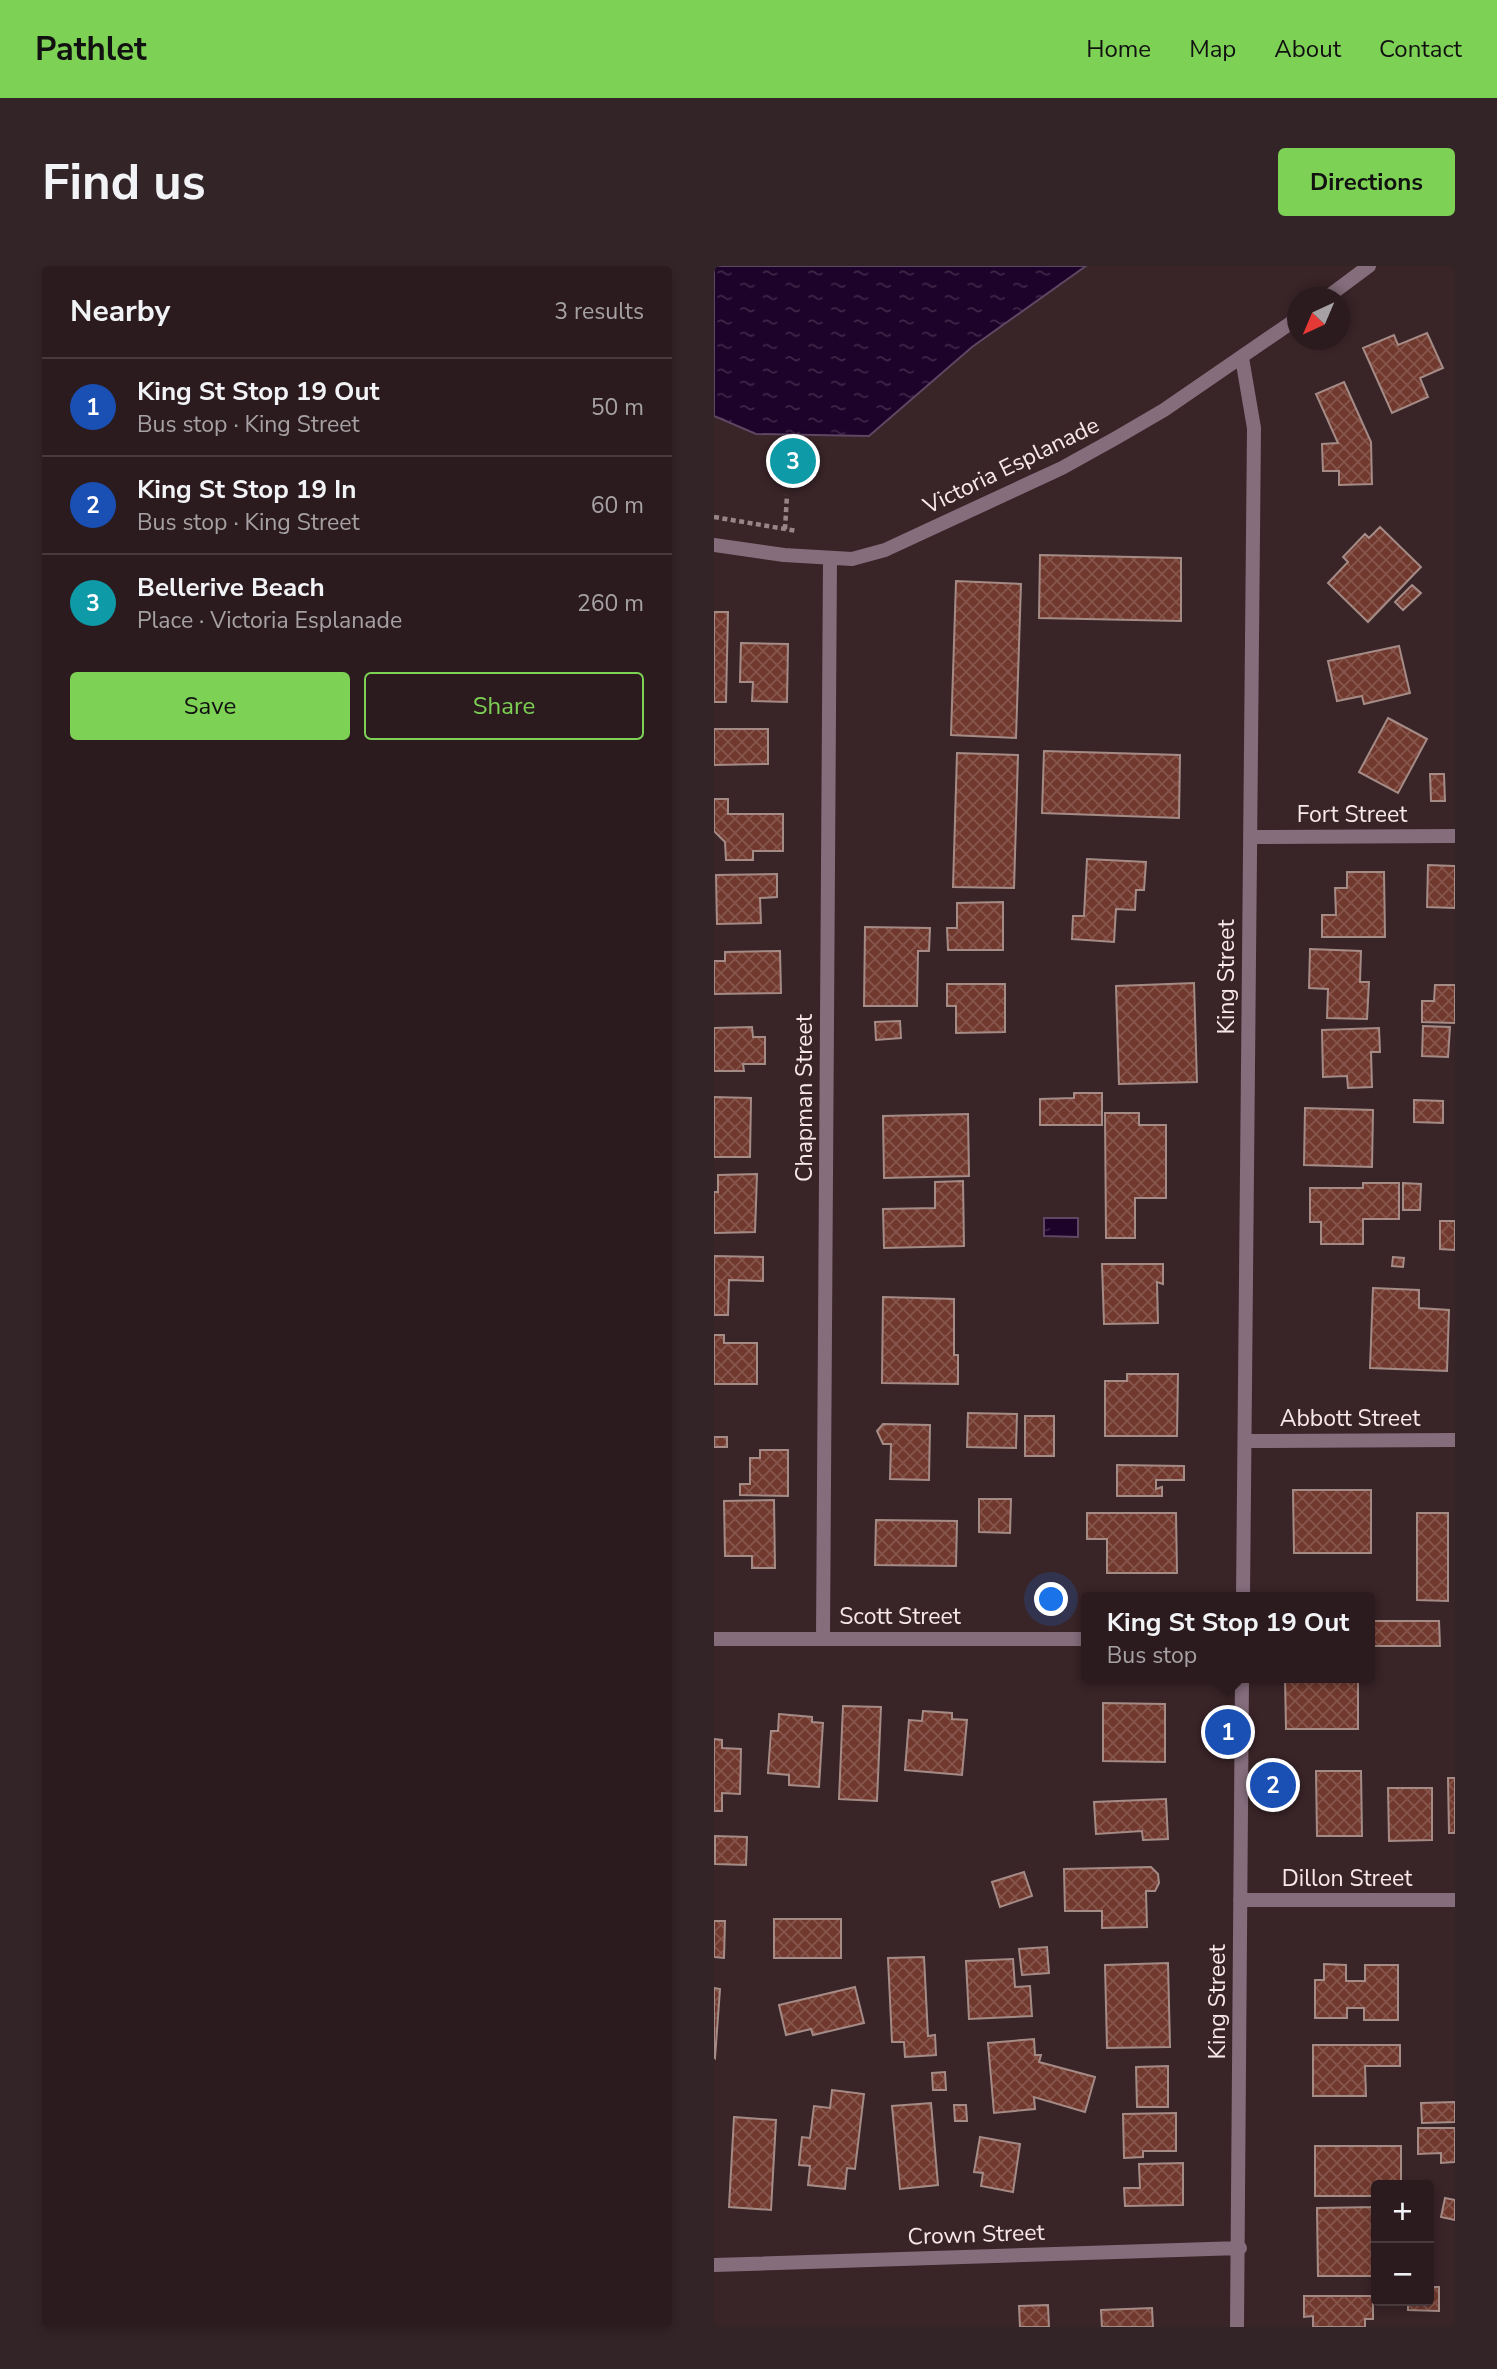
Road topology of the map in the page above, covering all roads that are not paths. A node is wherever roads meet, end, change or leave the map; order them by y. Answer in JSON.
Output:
{"nodes":[{"id":1,"x":1369,"y":266,"type":"edge"},
{"id":2,"x":1341,"y":287,"type":"edge"},
{"id":3,"x":1287,"y":325,"type":"edge"},
{"id":4,"x":1242,"y":358,"type":"junction"},
{"id":5,"x":714,"y":545,"type":"edge"},
{"id":6,"x":830,"y":558,"type":"junction"},
{"id":7,"x":1455,"y":836,"type":"edge"},
{"id":8,"x":1250,"y":837,"type":"junction"},
{"id":9,"x":1455,"y":1440,"type":"edge"},
{"id":10,"x":1246,"y":1441,"type":"junction"},
{"id":11,"x":1243,"y":1592,"type":"edge"},
{"id":12,"x":823,"y":1638,"type":"junction"},
{"id":13,"x":714,"y":1639,"type":"edge"},
{"id":14,"x":1081,"y":1639,"type":"edge"},
{"id":15,"x":1242,"y":1683,"type":"edge"},
{"id":16,"x":1240,"y":1900,"type":"junction"},
{"id":17,"x":1455,"y":1900,"type":"edge"},
{"id":18,"x":1240,"y":2248,"type":"junction"},
{"id":19,"x":714,"y":2265,"type":"edge"},
{"id":20,"x":1237,"y":2327,"type":"edge"}],
"edges":[{"from":1,"to":2,"type":"street"},
{"from":3,"to":4,"type":"street","name":"Victoria Esplanade"},
{"from":4,"to":6,"type":"street","name":"Victoria Esplanade"},
{"from":4,"to":8,"type":"street","name":"King Street"},
{"from":5,"to":6,"type":"street","name":"Victoria Esplanade"},
{"from":6,"to":12,"type":"street","name":"Chapman Street"},
{"from":7,"to":8,"type":"street","name":"Fort Street"},
{"from":8,"to":10,"type":"street","name":"King Street"},
{"from":9,"to":10,"type":"street","name":"Abbott Street"},
{"from":10,"to":11,"type":"street","name":"King Street"},
{"from":12,"to":13,"type":"street","name":"Scott Street"},
{"from":12,"to":14,"type":"street","name":"Scott Street"},
{"from":15,"to":16,"type":"street","name":"King Street"},
{"from":16,"to":17,"type":"street","name":"Dillon Street"},
{"from":16,"to":18,"type":"street","name":"King Street"},
{"from":18,"to":19,"type":"street","name":"Crown Street"},
{"from":18,"to":20,"type":"street","name":"King Street"}]}
